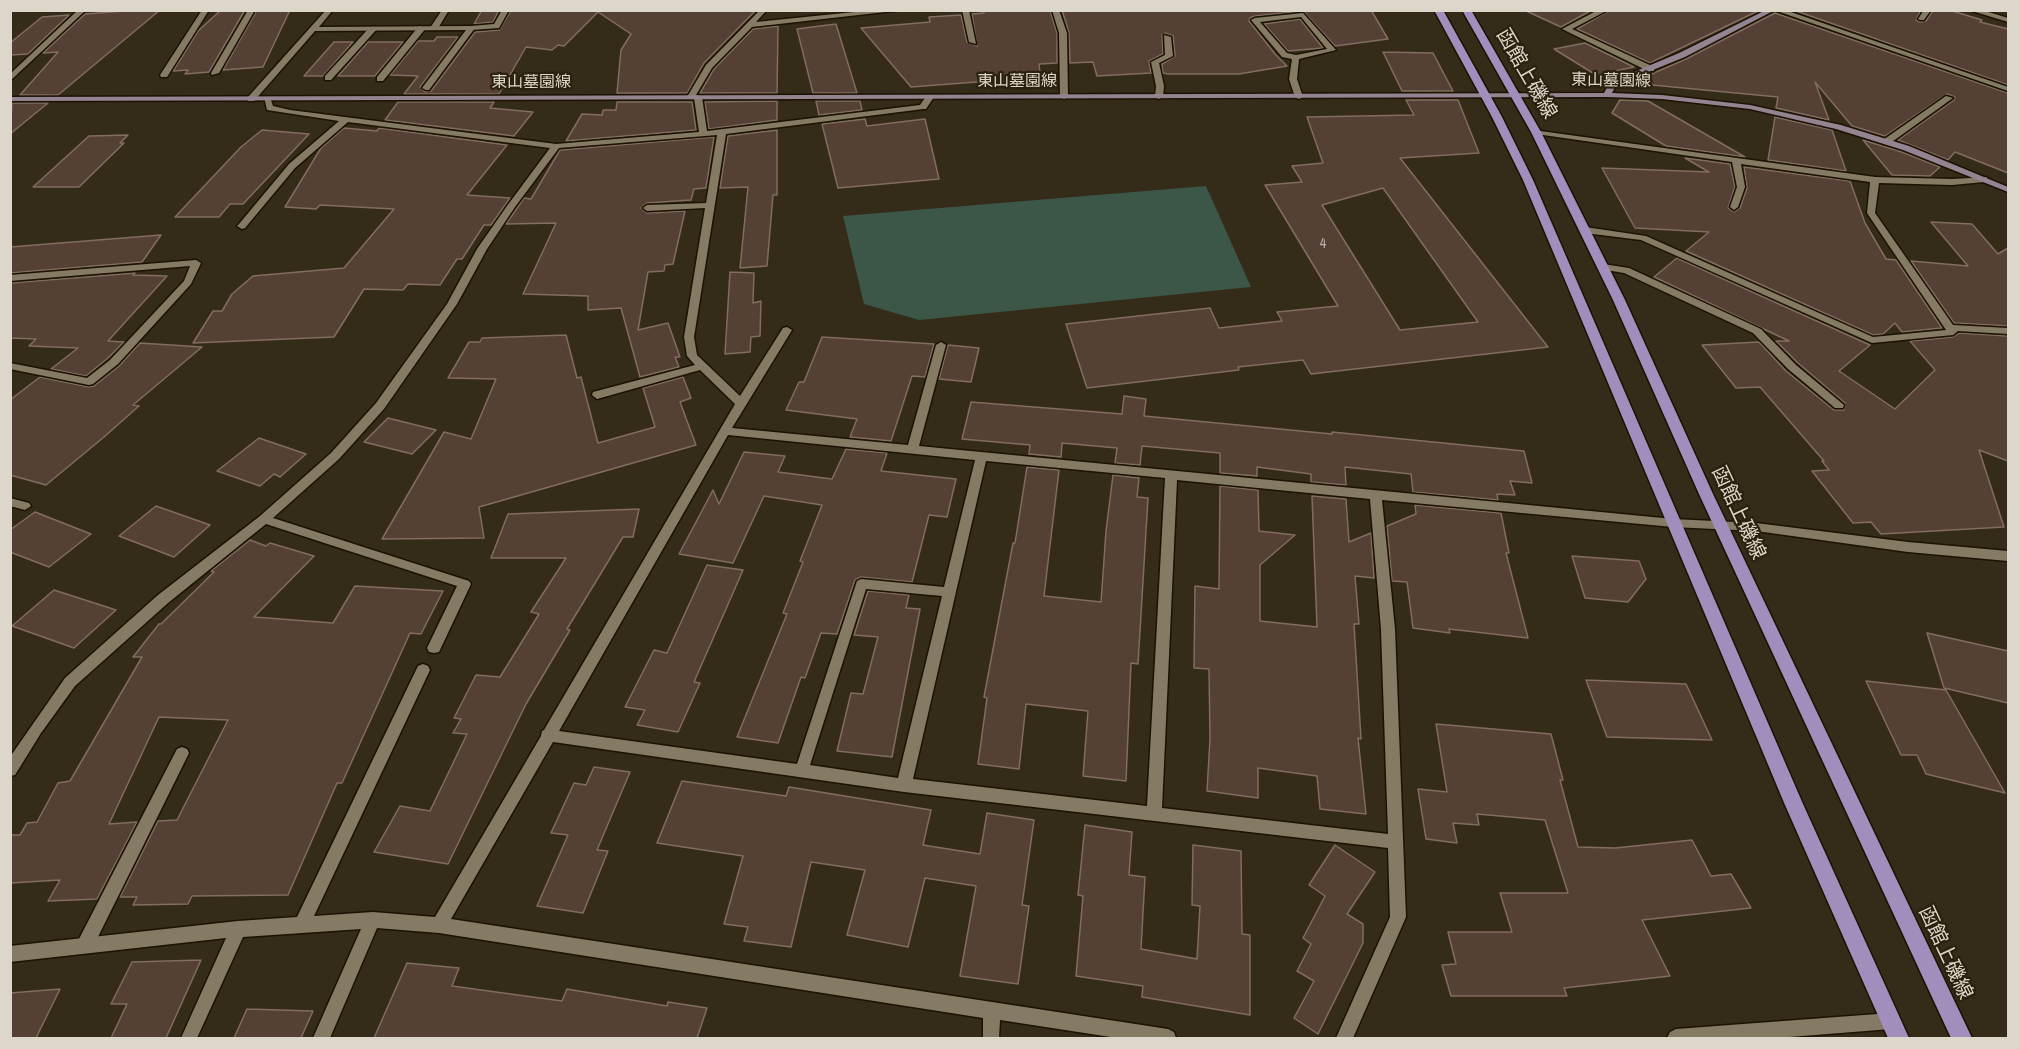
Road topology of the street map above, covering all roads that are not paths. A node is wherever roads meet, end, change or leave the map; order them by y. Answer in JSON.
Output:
{"nodes":[{"id":1,"x":83,"y":10,"type":"edge"},
{"id":2,"x":206,"y":10,"type":"edge"},
{"id":3,"x":252,"y":10,"type":"edge"},
{"id":4,"x":330,"y":10,"type":"edge"},
{"id":5,"x":446,"y":10,"type":"edge"},
{"id":6,"x":506,"y":10,"type":"edge"},
{"id":7,"x":764,"y":10,"type":"edge"},
{"id":8,"x":900,"y":10,"type":"edge"},
{"id":9,"x":965,"y":10,"type":"edge"},
{"id":10,"x":1055,"y":10,"type":"edge"},
{"id":11,"x":1437,"y":10,"type":"edge"},
{"id":12,"x":1466,"y":10,"type":"edge"},
{"id":13,"x":1605,"y":10,"type":"edge"},
{"id":14,"x":1775,"y":10,"type":"edge"},
{"id":15,"x":1928,"y":10,"type":"edge"},
{"id":16,"x":1972,"y":10,"type":"edge"},
{"id":17,"x":1922,"y":19,"type":"dead end"},
{"id":18,"x":2008,"y":20,"type":"edge"},
{"id":19,"x":749,"y":25,"type":"junction"},
{"id":20,"x":373,"y":28,"type":"junction"},
{"id":21,"x":422,"y":28,"type":"junction"},
{"id":22,"x":434,"y":28,"type":"junction"},
{"id":23,"x":471,"y":28,"type":"junction"},
{"id":24,"x":314,"y":29,"type":"junction"},
{"id":25,"x":1167,"y":37,"type":"dead end"},
{"id":26,"x":973,"y":42,"type":"dead end"},
{"id":27,"x":1296,"y":57,"type":"junction"},
{"id":28,"x":1651,"y":69,"type":"junction"},
{"id":29,"x":215,"y":72,"type":"dead end"},
{"id":30,"x":164,"y":75,"type":"dead end"},
{"id":31,"x":328,"y":78,"type":"dead end"},
{"id":32,"x":10,"y":79,"type":"edge"},
{"id":33,"x":380,"y":79,"type":"dead end"},
{"id":34,"x":426,"y":88,"type":"dead end"},
{"id":35,"x":2008,"y":89,"type":"edge"},
{"id":36,"x":1607,"y":95,"type":"junction"},
{"id":37,"x":695,"y":97,"type":"junction"},
{"id":38,"x":930,"y":97,"type":"junction"},
{"id":39,"x":1064,"y":97,"type":"junction"},
{"id":40,"x":1159,"y":97,"type":"junction"},
{"id":41,"x":1299,"y":97,"type":"junction"},
{"id":42,"x":1486,"y":97,"type":"junction"},
{"id":43,"x":1514,"y":97,"type":"junction"},
{"id":44,"x":1949,"y":98,"type":"dead end"},
{"id":45,"x":10,"y":99,"type":"edge"},
{"id":46,"x":251,"y":99,"type":"junction"},
{"id":47,"x":267,"y":99,"type":"junction"},
{"id":48,"x":346,"y":119,"type":"junction"},
{"id":49,"x":722,"y":132,"type":"junction"},
{"id":50,"x":1536,"y":132,"type":"junction"},
{"id":51,"x":703,"y":134,"type":"junction"},
{"id":52,"x":1886,"y":142,"type":"junction"},
{"id":53,"x":556,"y":146,"type":"junction"},
{"id":54,"x":1736,"y":160,"type":"junction"},
{"id":55,"x":1984,"y":179,"type":"junction"},
{"id":56,"x":1875,"y":180,"type":"junction"},
{"id":57,"x":2008,"y":190,"type":"edge"},
{"id":58,"x":710,"y":206,"type":"junction"},
{"id":59,"x":1734,"y":207,"type":"dead end"},
{"id":60,"x":647,"y":208,"type":"dead end"},
{"id":61,"x":242,"y":226,"type":"dead end"},
{"id":62,"x":1586,"y":230,"type":"junction"},
{"id":63,"x":1603,"y":267,"type":"junction"},
{"id":64,"x":10,"y":279,"type":"edge"},
{"id":65,"x":1951,"y":328,"type":"junction"},
{"id":66,"x":788,"y":330,"type":"dead end"},
{"id":67,"x":2008,"y":331,"type":"edge"},
{"id":68,"x":941,"y":345,"type":"dead end"},
{"id":69,"x":10,"y":366,"type":"edge"},
{"id":70,"x":703,"y":366,"type":"junction"},
{"id":71,"x":24,"y":369,"type":"junction"},
{"id":72,"x":10,"y":379,"type":"edge"},
{"id":73,"x":597,"y":395,"type":"dead end"},
{"id":74,"x":741,"y":403,"type":"junction"},
{"id":75,"x":1839,"y":405,"type":"dead end"},
{"id":76,"x":724,"y":431,"type":"junction"},
{"id":77,"x":912,"y":450,"type":"junction"},
{"id":78,"x":981,"y":457,"type":"junction"},
{"id":79,"x":1171,"y":475,"type":"junction"},
{"id":80,"x":1376,"y":495,"type":"junction"},
{"id":81,"x":10,"y":502,"type":"edge"},
{"id":82,"x":25,"y":506,"type":"dead end"},
{"id":83,"x":264,"y":519,"type":"junction"},
{"id":84,"x":1673,"y":523,"type":"junction"},
{"id":85,"x":1721,"y":526,"type":"junction"},
{"id":86,"x":2008,"y":556,"type":"edge"},
{"id":87,"x":950,"y":592,"type":"junction"},
{"id":88,"x":434,"y":648,"type":"dead end"},
{"id":89,"x":423,"y":670,"type":"dead end"},
{"id":90,"x":548,"y":735,"type":"junction"},
{"id":91,"x":182,"y":753,"type":"dead end"},
{"id":92,"x":802,"y":769,"type":"junction"},
{"id":93,"x":10,"y":770,"type":"edge"},
{"id":94,"x":904,"y":785,"type":"junction"},
{"id":95,"x":1154,"y":812,"type":"junction"},
{"id":96,"x":1395,"y":842,"type":"junction"},
{"id":97,"x":373,"y":920,"type":"junction"},
{"id":98,"x":302,"y":924,"type":"junction"},
{"id":99,"x":439,"y":925,"type":"junction"},
{"id":100,"x":238,"y":929,"type":"junction"},
{"id":101,"x":85,"y":945,"type":"junction"},
{"id":102,"x":10,"y":954,"type":"edge"},
{"id":103,"x":992,"y":1011,"type":"junction"},
{"id":104,"x":1891,"y":1021,"type":"junction"},
{"id":105,"x":189,"y":1038,"type":"edge"},
{"id":106,"x":322,"y":1038,"type":"edge"},
{"id":107,"x":991,"y":1038,"type":"edge"},
{"id":108,"x":1168,"y":1038,"type":"edge"},
{"id":109,"x":1345,"y":1038,"type":"edge"},
{"id":110,"x":1676,"y":1038,"type":"edge"},
{"id":111,"x":1899,"y":1038,"type":"edge"},
{"id":112,"x":1962,"y":1038,"type":"edge"}],
"edges":[{"from":1,"to":32,"type":"street"},
{"from":2,"to":30,"type":"street"},
{"from":3,"to":29,"type":"street"},
{"from":4,"to":24,"type":"street"},
{"from":5,"to":22,"type":"street"},
{"from":6,"to":23,"type":"street"},
{"from":7,"to":19,"type":"street"},
{"from":8,"to":19,"type":"street"},
{"from":9,"to":26,"type":"street"},
{"from":10,"to":39,"type":"street"},
{"from":11,"to":42,"type":"main road"},
{"from":12,"to":43,"type":"main road","name":"函館上磯線"},
{"from":13,"to":28,"type":"street"},
{"from":14,"to":28,"type":"street"},
{"from":14,"to":35,"type":"street"},
{"from":15,"to":17,"type":"street"},
{"from":16,"to":18,"type":"street"},
{"from":19,"to":37,"type":"street"},
{"from":20,"to":21,"type":"street"},
{"from":20,"to":24,"type":"street"},
{"from":20,"to":31,"type":"street"},
{"from":21,"to":22,"type":"street"},
{"from":21,"to":33,"type":"street"},
{"from":22,"to":23,"type":"street"},
{"from":23,"to":34,"type":"street"},
{"from":24,"to":46,"type":"street"},
{"from":25,"to":40,"type":"street"},
{"from":27,"to":27,"type":"street"},
{"from":27,"to":41,"type":"street"},
{"from":28,"to":36,"type":"street"},
{"from":36,"to":43,"type":"street","name":"東山墓園線"},
{"from":36,"to":52,"type":"street","name":"東山墓園線"},
{"from":37,"to":38,"type":"street","name":"東山墓園線"},
{"from":37,"to":47,"type":"street","name":"東山墓園線"},
{"from":37,"to":51,"type":"street"},
{"from":38,"to":39,"type":"street","name":"東山墓園線"},
{"from":38,"to":49,"type":"street"},
{"from":39,"to":40,"type":"street","name":"東山墓園線"},
{"from":40,"to":41,"type":"street","name":"東山墓園線"},
{"from":41,"to":42,"type":"street","name":"東山墓園線"},
{"from":42,"to":43,"type":"street","name":"東山墓園線"},
{"from":42,"to":84,"type":"main road"},
{"from":43,"to":50,"type":"main road","name":"函館上磯線"},
{"from":44,"to":52,"type":"street"},
{"from":45,"to":46,"type":"street","name":"東山墓園線"},
{"from":46,"to":47,"type":"street","name":"東山墓園線"},
{"from":47,"to":48,"type":"street"},
{"from":48,"to":53,"type":"street"},
{"from":48,"to":61,"type":"street"},
{"from":49,"to":51,"type":"street"},
{"from":49,"to":58,"type":"street"},
{"from":50,"to":54,"type":"street"},
{"from":50,"to":62,"type":"main road","name":"函館上磯線"},
{"from":51,"to":53,"type":"street"},
{"from":52,"to":55,"type":"street","name":"東山墓園線"},
{"from":53,"to":83,"type":"street"},
{"from":54,"to":56,"type":"street"},
{"from":54,"to":59,"type":"street"},
{"from":55,"to":56,"type":"street"},
{"from":55,"to":57,"type":"street","name":"東山墓園線"},
{"from":56,"to":65,"type":"street"},
{"from":58,"to":60,"type":"street"},
{"from":58,"to":70,"type":"street"},
{"from":62,"to":63,"type":"main road","name":"函館上磯線"},
{"from":62,"to":65,"type":"street"},
{"from":63,"to":75,"type":"street"},
{"from":63,"to":85,"type":"main road","name":"函館上磯線"},
{"from":64,"to":71,"type":"street"},
{"from":65,"to":67,"type":"street"},
{"from":66,"to":74,"type":"street"},
{"from":68,"to":77,"type":"street"},
{"from":69,"to":71,"type":"street"},
{"from":70,"to":73,"type":"street"},
{"from":70,"to":74,"type":"street"},
{"from":71,"to":72,"type":"street"},
{"from":74,"to":76,"type":"street"},
{"from":76,"to":77,"type":"street"},
{"from":76,"to":90,"type":"street"},
{"from":77,"to":78,"type":"street"},
{"from":78,"to":79,"type":"street"},
{"from":78,"to":87,"type":"street"},
{"from":79,"to":80,"type":"street"},
{"from":79,"to":95,"type":"street"},
{"from":80,"to":84,"type":"street"},
{"from":80,"to":96,"type":"street"},
{"from":81,"to":82,"type":"street"},
{"from":83,"to":88,"type":"street"},
{"from":83,"to":93,"type":"street"},
{"from":84,"to":85,"type":"street"},
{"from":84,"to":104,"type":"main road"},
{"from":85,"to":86,"type":"street"},
{"from":85,"to":112,"type":"main road","name":"函館上磯線"},
{"from":87,"to":92,"type":"street"},
{"from":87,"to":94,"type":"street"},
{"from":89,"to":98,"type":"street"},
{"from":90,"to":92,"type":"street"},
{"from":90,"to":99,"type":"street"},
{"from":91,"to":101,"type":"street"},
{"from":92,"to":94,"type":"street"},
{"from":94,"to":95,"type":"street"},
{"from":95,"to":96,"type":"street"},
{"from":96,"to":109,"type":"street"},
{"from":97,"to":98,"type":"street"},
{"from":97,"to":99,"type":"street"},
{"from":97,"to":106,"type":"street"},
{"from":98,"to":100,"type":"street"},
{"from":99,"to":103,"type":"street"},
{"from":100,"to":101,"type":"street"},
{"from":100,"to":105,"type":"street"},
{"from":101,"to":102,"type":"street"},
{"from":103,"to":107,"type":"street"},
{"from":103,"to":108,"type":"street"},
{"from":104,"to":110,"type":"street"},
{"from":104,"to":111,"type":"main road"}]}
